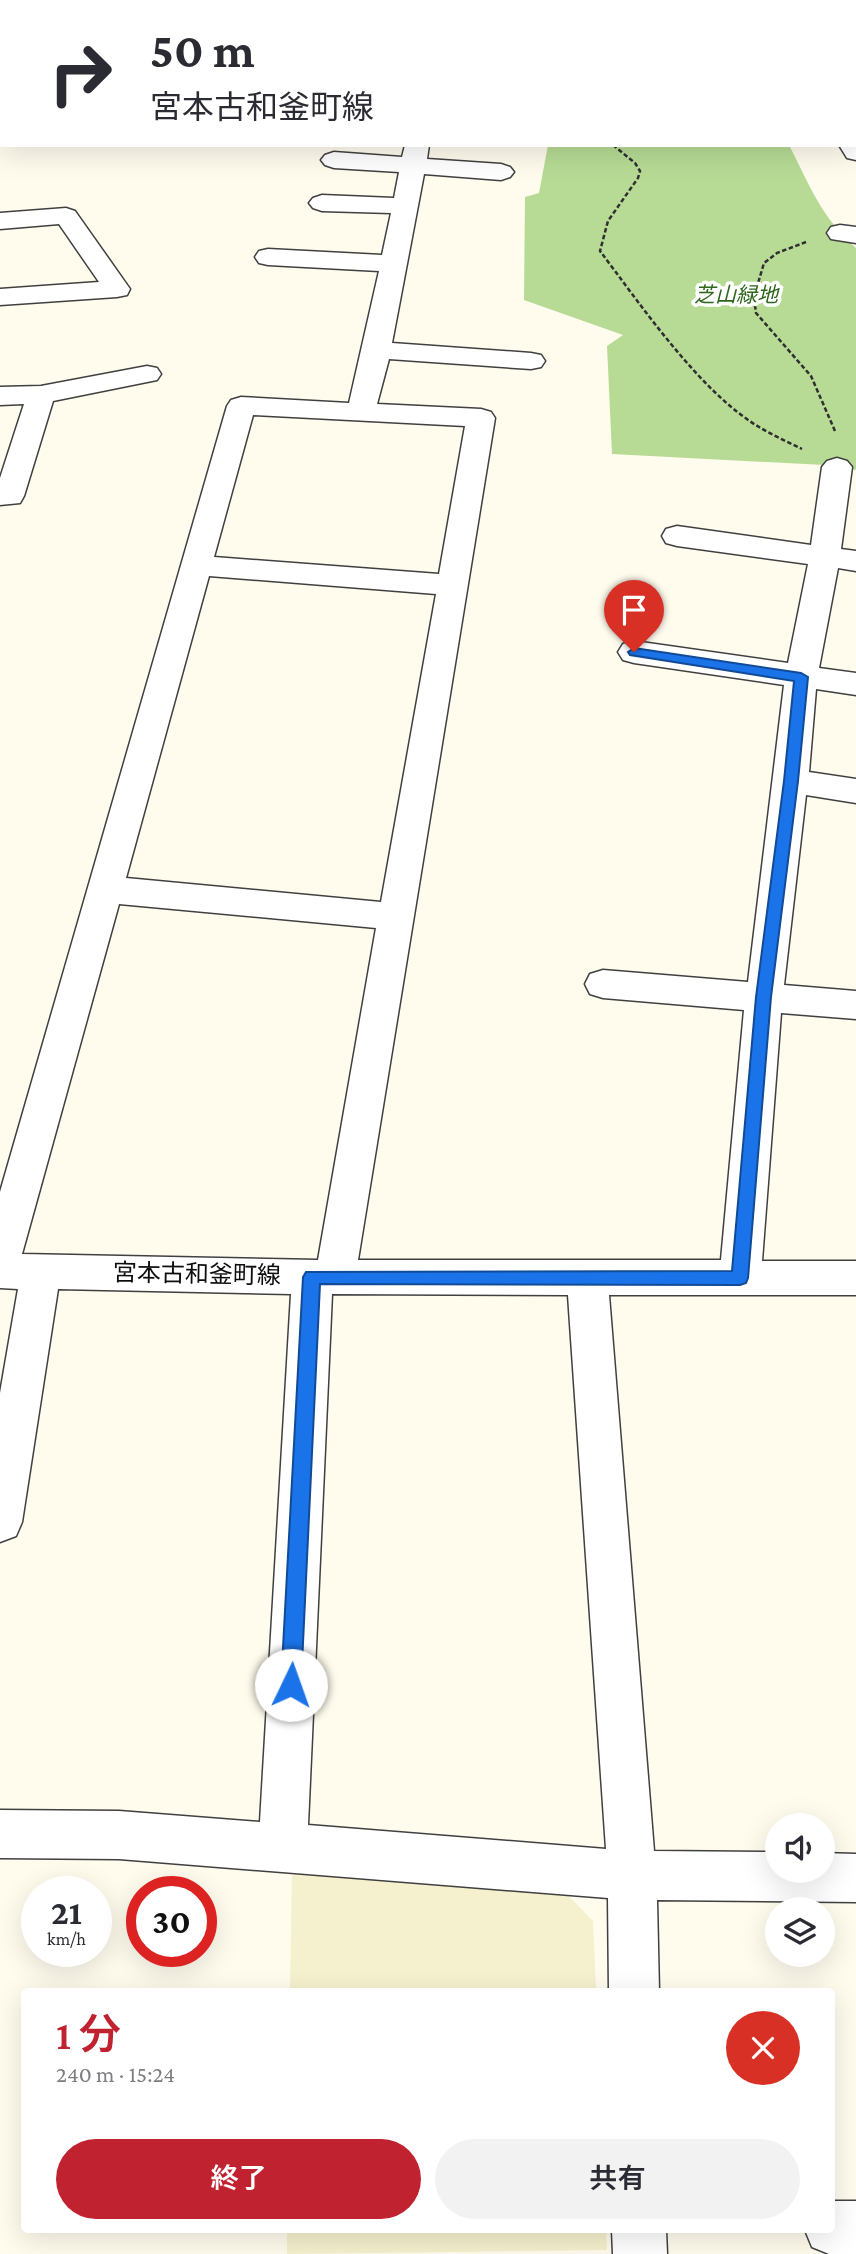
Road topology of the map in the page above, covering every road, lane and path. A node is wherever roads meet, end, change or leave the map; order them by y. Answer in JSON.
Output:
{"nodes":[{"id":1,"x":615,"y":147,"type":"edge"},
{"id":2,"x":415,"y":156,"type":"edge"},
{"id":3,"x":334,"y":160,"type":"dead end"},
{"id":4,"x":501,"y":172,"type":"dead end"},
{"id":5,"x":322,"y":203,"type":"dead end"},
{"id":6,"x":404,"y":206,"type":"junction"},
{"id":7,"x":0,"y":221,"type":"edge"},
{"id":8,"x":848,"y":234,"type":"edge"},
{"id":9,"x":268,"y":257,"type":"dead end"},
{"id":10,"x":392,"y":264,"type":"junction"},
{"id":11,"x":0,"y":297,"type":"edge"},
{"id":12,"x":377,"y":350,"type":"junction"},
{"id":13,"x":531,"y":361,"type":"dead end"},
{"id":14,"x":147,"y":374,"type":"dead end"},
{"id":15,"x":41,"y":395,"type":"junction"},
{"id":16,"x":0,"y":396,"type":"edge"},
{"id":17,"x":361,"y":412,"type":"junction"},
{"id":18,"x":836,"y":467,"type":"junction"},
{"id":19,"x":0,"y":496,"type":"edge"},
{"id":20,"x":677,"y":536,"type":"dead end"},
{"id":21,"x":840,"y":558,"type":"edge"},
{"id":22,"x":195,"y":565,"type":"junction"},
{"id":23,"x":451,"y":585,"type":"junction"},
{"id":24,"x":634,"y":652,"type":"dead end"},
{"id":25,"x":801,"y":677,"type":"junction"},
{"id":26,"x":856,"y":684,"type":"edge"},
{"id":27,"x":791,"y":781,"type":"junction"},
{"id":28,"x":856,"y":791,"type":"edge"},
{"id":29,"x":103,"y":890,"type":"junction"},
{"id":30,"x":398,"y":917,"type":"junction"},
{"id":31,"x":603,"y":984,"type":"dead end"},
{"id":32,"x":764,"y":997,"type":"junction"},
{"id":33,"x":856,"y":1005,"type":"edge"},
{"id":34,"x":0,"y":1262,"type":"edge"},
{"id":35,"x":0,"y":1271,"type":"edge"},
{"id":36,"x":41,"y":1271,"type":"junction"},
{"id":37,"x":323,"y":1276,"type":"junction"},
{"id":38,"x":587,"y":1276,"type":"junction"},
{"id":39,"x":740,"y":1278,"type":"junction"},
{"id":40,"x":856,"y":1278,"type":"edge"},
{"id":41,"x":0,"y":1522,"type":"edge"},
{"id":42,"x":0,"y":1834,"type":"edge"},
{"id":43,"x":283,"y":1846,"type":"junction"},
{"id":44,"x":632,"y":1875,"type":"junction"},
{"id":45,"x":856,"y":1878,"type":"edge"},
{"id":46,"x":634,"y":1988,"type":"edge"},
{"id":47,"x":835,"y":2228,"type":"edge"},
{"id":48,"x":856,"y":2228,"type":"edge"},
{"id":49,"x":639,"y":2233,"type":"edge"},
{"id":50,"x":640,"y":2254,"type":"edge"}],
"edges":[{"from":1,"to":18,"type":"path"},
{"from":2,"to":3,"type":"street"},
{"from":2,"to":4,"type":"street"},
{"from":2,"to":6,"type":"street"},
{"from":5,"to":6,"type":"street"},
{"from":6,"to":10,"type":"street"},
{"from":7,"to":11,"type":"street"},
{"from":8,"to":18,"type":"path"},
{"from":9,"to":10,"type":"street"},
{"from":10,"to":12,"type":"street"},
{"from":12,"to":13,"type":"street"},
{"from":12,"to":17,"type":"street"},
{"from":14,"to":15,"type":"street"},
{"from":15,"to":16,"type":"street"},
{"from":15,"to":19,"type":"street"},
{"from":17,"to":22,"type":"street"},
{"from":17,"to":23,"type":"street"},
{"from":18,"to":21,"type":"street"},
{"from":20,"to":21,"type":"street"},
{"from":21,"to":25,"type":"street"},
{"from":22,"to":23,"type":"street"},
{"from":22,"to":29,"type":"street"},
{"from":23,"to":30,"type":"street"},
{"from":24,"to":25,"type":"street"},
{"from":25,"to":26,"type":"street"},
{"from":25,"to":27,"type":"street"},
{"from":27,"to":28,"type":"street"},
{"from":27,"to":32,"type":"street"},
{"from":29,"to":30,"type":"street"},
{"from":29,"to":34,"type":"street"},
{"from":30,"to":37,"type":"street"},
{"from":31,"to":32,"type":"street"},
{"from":32,"to":33,"type":"street"},
{"from":32,"to":39,"type":"street"},
{"from":35,"to":36,"type":"street","name":"宮本古和釜町線"},
{"from":36,"to":37,"type":"street","name":"宮本古和釜町線"},
{"from":36,"to":41,"type":"street"},
{"from":37,"to":38,"type":"street","name":"宮本古和釜町線"},
{"from":37,"to":43,"type":"street"},
{"from":38,"to":39,"type":"street","name":"宮本古和釜町線"},
{"from":38,"to":44,"type":"street"},
{"from":39,"to":40,"type":"street","name":"宮本古和釜町線"},
{"from":42,"to":43,"type":"street"},
{"from":43,"to":44,"type":"street"},
{"from":44,"to":45,"type":"street"},
{"from":44,"to":46,"type":"street"},
{"from":47,"to":48,"type":"street"},
{"from":49,"to":50,"type":"street"}]}
